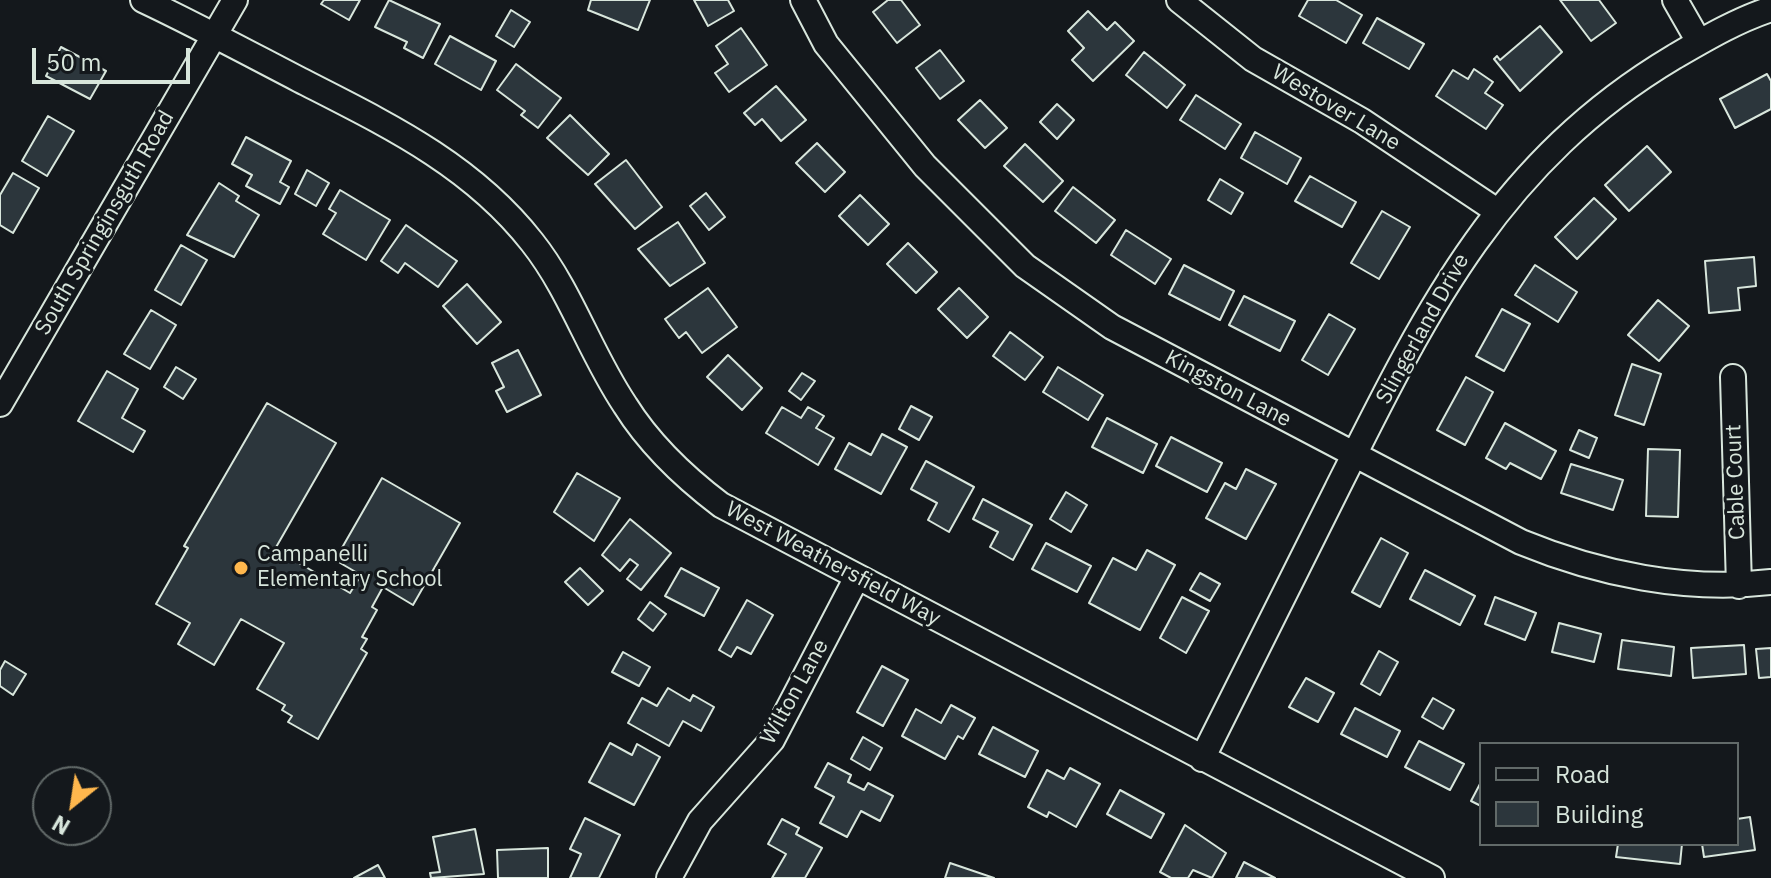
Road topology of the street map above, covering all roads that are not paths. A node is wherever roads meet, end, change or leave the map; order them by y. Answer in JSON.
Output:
{"nodes":[{"id":1,"x":143,"y":0,"type":"edge"},
{"id":2,"x":235,"y":0,"type":"edge"},
{"id":3,"x":803,"y":0,"type":"edge"},
{"id":4,"x":1179,"y":0,"type":"edge"},
{"id":5,"x":1675,"y":0,"type":"edge"},
{"id":6,"x":1771,"y":9,"type":"edge"},
{"id":7,"x":214,"y":35,"type":"junction"},
{"id":8,"x":1699,"y":42,"type":"junction"},
{"id":9,"x":1497,"y":211,"type":"junction"},
{"id":10,"x":1733,"y":377,"type":"dead end"},
{"id":11,"x":0,"y":404,"type":"edge"},
{"id":12,"x":1354,"y":455,"type":"junction"},
{"id":13,"x":857,"y":577,"type":"junction"},
{"id":14,"x":1771,"y":582,"type":"edge"},
{"id":15,"x":1739,"y":586,"type":"junction"},
{"id":16,"x":1202,"y":759,"type":"junction"},
{"id":17,"x":669,"y":878,"type":"edge"},
{"id":18,"x":1432,"y":878,"type":"edge"}],
"edges":[{"from":1,"to":7,"type":"street","name":"West Weathersfield Way"},
{"from":2,"to":7,"type":"street","name":"South Springinsguth Road"},
{"from":3,"to":12,"type":"street","name":"Kingston Lane"},
{"from":4,"to":9,"type":"street","name":"Westover Lane"},
{"from":5,"to":8,"type":"street"},
{"from":6,"to":8,"type":"street","name":"Slingerland Drive"},
{"from":7,"to":11,"type":"street","name":"South Springinsguth Road"},
{"from":7,"to":13,"type":"street","name":"West Weathersfield Way"},
{"from":8,"to":9,"type":"street","name":"Slingerland Drive"},
{"from":9,"to":12,"type":"street","name":"Slingerland Drive"},
{"from":10,"to":15,"type":"street","name":"Cable Court"},
{"from":12,"to":15,"type":"street","name":"Kingston Lane"},
{"from":12,"to":16,"type":"street","name":"Slingerland Drive"},
{"from":13,"to":16,"type":"street","name":"West Weathersfield Way"},
{"from":13,"to":17,"type":"street","name":"Wilton Lane"},
{"from":14,"to":15,"type":"street","name":"Kingston Lane"},
{"from":16,"to":18,"type":"street","name":"West Weathersfield Way"}]}
